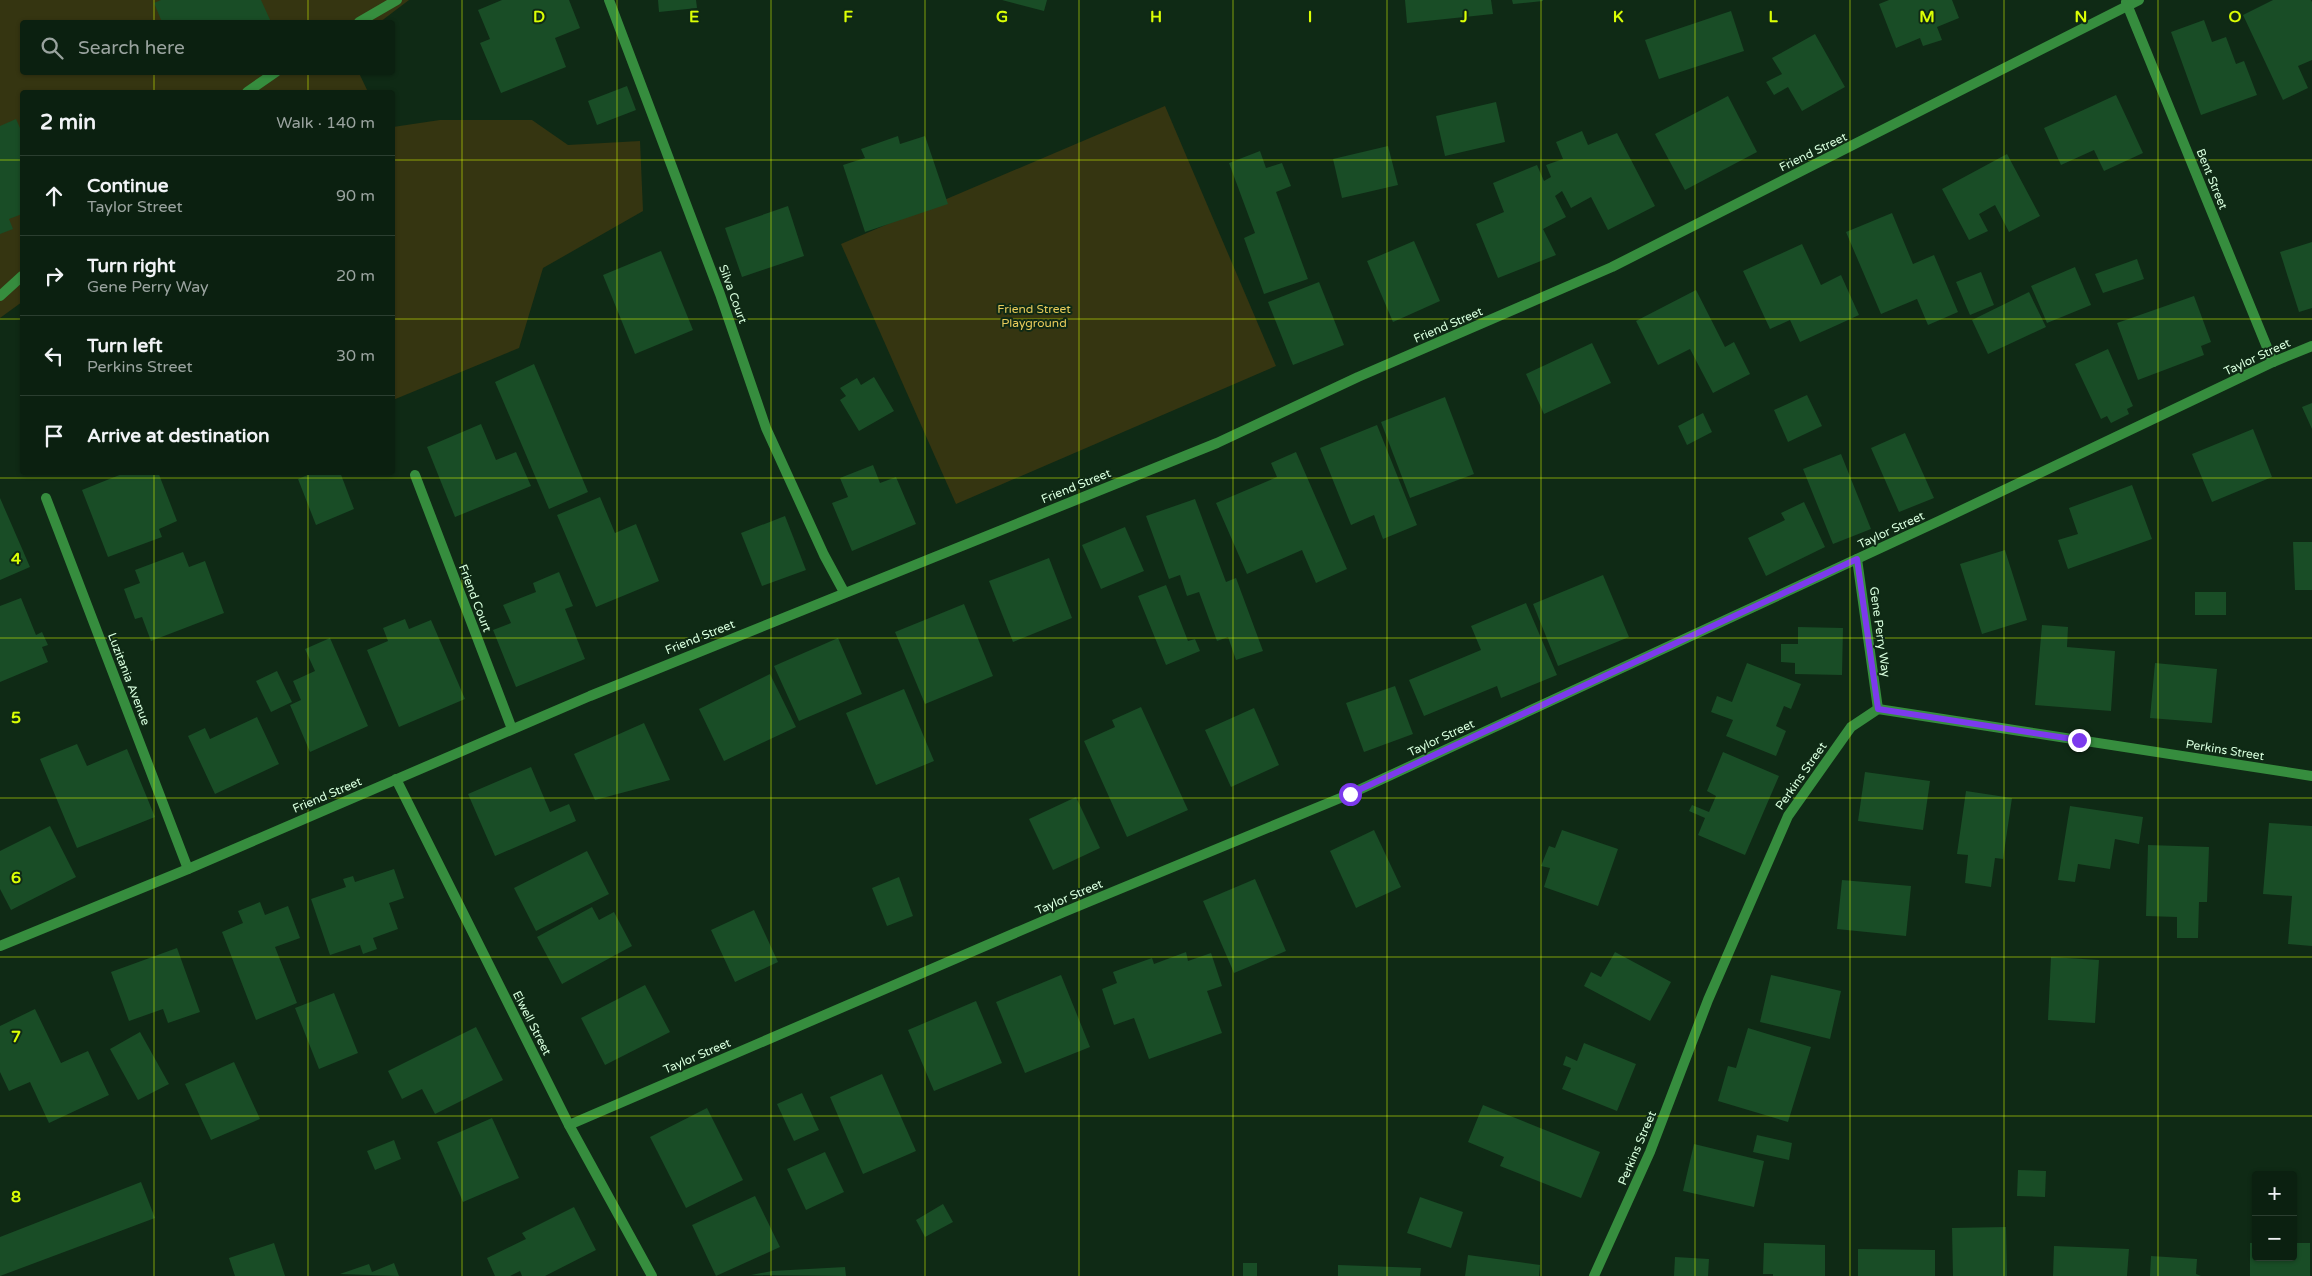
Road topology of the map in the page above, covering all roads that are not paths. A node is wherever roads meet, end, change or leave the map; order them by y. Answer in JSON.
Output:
{"nodes":[{"id":1,"x":397,"y":0,"type":"edge"},
{"id":2,"x":609,"y":0,"type":"edge"},
{"id":3,"x":2140,"y":0,"type":"edge"},
{"id":4,"x":2126,"y":3,"type":"edge"},
{"id":5,"x":363,"y":20,"type":"edge"},
{"id":6,"x":272,"y":75,"type":"edge"},
{"id":7,"x":250,"y":90,"type":"edge"},
{"id":8,"x":20,"y":278,"type":"edge"},
{"id":9,"x":0,"y":296,"type":"edge"},
{"id":10,"x":2312,"y":346,"type":"edge"},
{"id":11,"x":2273,"y":362,"type":"junction"},
{"id":12,"x":415,"y":476,"type":"dead end"},
{"id":13,"x":46,"y":498,"type":"dead end"},
{"id":14,"x":1857,"y":559,"type":"junction"},
{"id":15,"x":844,"y":592,"type":"junction"},
{"id":16,"x":1878,"y":709,"type":"junction"},
{"id":17,"x":512,"y":729,"type":"junction"},
{"id":18,"x":2312,"y":776,"type":"edge"},
{"id":19,"x":396,"y":778,"type":"junction"},
{"id":20,"x":188,"y":869,"type":"junction"},
{"id":21,"x":0,"y":946,"type":"edge"},
{"id":22,"x":569,"y":1125,"type":"junction"},
{"id":23,"x":652,"y":1276,"type":"edge"},
{"id":24,"x":1594,"y":1276,"type":"edge"}],
"edges":[{"from":1,"to":5,"type":"street"},
{"from":2,"to":15,"type":"street","name":"Silva Court"},
{"from":3,"to":4,"type":"street","name":"Friend Street"},
{"from":4,"to":11,"type":"street","name":"Bent Street"},
{"from":4,"to":15,"type":"street","name":"Friend Street"},
{"from":6,"to":7,"type":"street"},
{"from":8,"to":9,"type":"street"},
{"from":10,"to":11,"type":"street","name":"Taylor Street"},
{"from":11,"to":14,"type":"street","name":"Taylor Street"},
{"from":12,"to":17,"type":"street","name":"Friend Court"},
{"from":13,"to":20,"type":"street","name":"Luzitania Avenue"},
{"from":14,"to":16,"type":"street","name":"Gene Perry Way"},
{"from":14,"to":22,"type":"street","name":"Taylor Street"},
{"from":15,"to":17,"type":"street","name":"Friend Street"},
{"from":16,"to":18,"type":"street","name":"Perkins Street"},
{"from":16,"to":24,"type":"street","name":"Perkins Street"},
{"from":17,"to":19,"type":"street","name":"Friend Street"},
{"from":19,"to":20,"type":"street","name":"Friend Street"},
{"from":19,"to":22,"type":"street","name":"Elwell Street"},
{"from":20,"to":21,"type":"street","name":"Friend Street"},
{"from":22,"to":23,"type":"street","name":"Elwell Street"}]}
